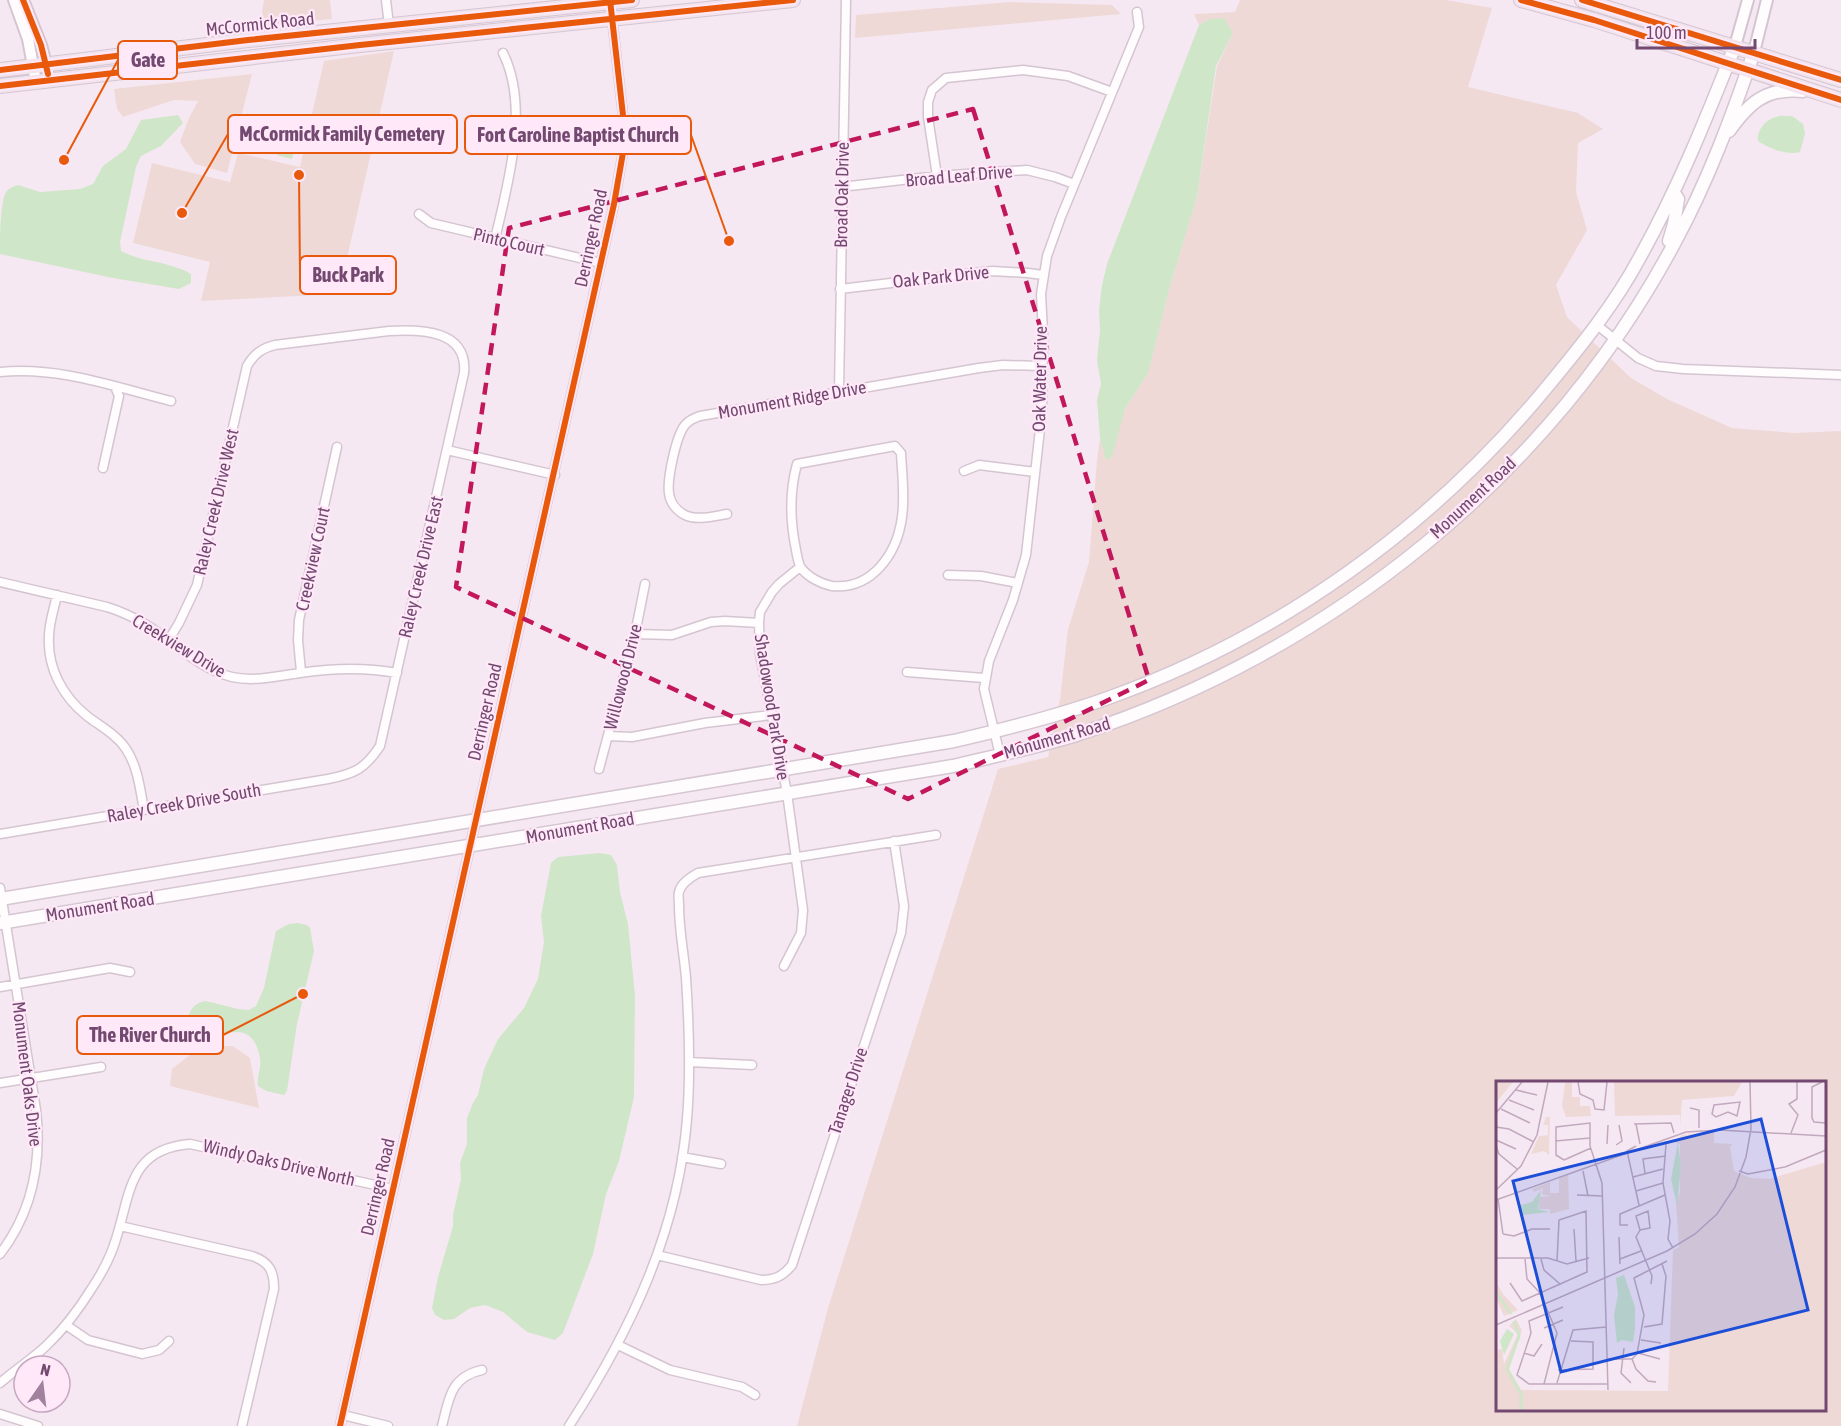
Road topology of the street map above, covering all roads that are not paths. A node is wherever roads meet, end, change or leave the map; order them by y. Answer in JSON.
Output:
{"nodes":[{"id":1,"x":14,"y":0,"type":"edge"},
{"id":2,"x":23,"y":0,"type":"edge"},
{"id":3,"x":386,"y":0,"type":"edge"},
{"id":4,"x":632,"y":0,"type":"edge"},
{"id":5,"x":793,"y":0,"type":"edge"},
{"id":6,"x":846,"y":0,"type":"edge"},
{"id":7,"x":1521,"y":0,"type":"edge"},
{"id":8,"x":1582,"y":0,"type":"edge"},
{"id":9,"x":1748,"y":0,"type":"edge"},
{"id":10,"x":1767,"y":0,"type":"edge"},
{"id":11,"x":611,"y":1,"type":"edge"},
{"id":12,"x":1137,"y":12,"type":"dead end"},
{"id":13,"x":613,"y":19,"type":"junction"},
{"id":14,"x":389,"y":25,"type":"junction"},
{"id":15,"x":248,"y":40,"type":"junction"},
{"id":16,"x":1735,"y":46,"type":"junction"},
{"id":17,"x":1754,"y":52,"type":"junction"},
{"id":18,"x":503,"y":53,"type":"dead end"},
{"id":19,"x":216,"y":61,"type":"junction"},
{"id":20,"x":1728,"y":63,"type":"junction"},
{"id":21,"x":40,"y":66,"type":"junction"},
{"id":22,"x":0,"y":70,"type":"edge"},
{"id":23,"x":1748,"y":70,"type":"junction"},
{"id":24,"x":1841,"y":80,"type":"edge"},
{"id":25,"x":43,"y":81,"type":"junction"},
{"id":26,"x":0,"y":86,"type":"edge"},
{"id":27,"x":1112,"y":92,"type":"junction"},
{"id":28,"x":1818,"y":92,"type":"junction"},
{"id":29,"x":1841,"y":100,"type":"edge"},
{"id":30,"x":1719,"y":144,"type":"junction"},
{"id":31,"x":937,"y":177,"type":"junction"},
{"id":32,"x":1074,"y":184,"type":"junction"},
{"id":33,"x":841,"y":187,"type":"junction"},
{"id":34,"x":1674,"y":193,"type":"junction"},
{"id":35,"x":419,"y":214,"type":"dead end"},
{"id":36,"x":495,"y":239,"type":"junction"},
{"id":37,"x":601,"y":264,"type":"junction"},
{"id":38,"x":1659,"y":271,"type":"junction"},
{"id":39,"x":1043,"y":275,"type":"junction"},
{"id":40,"x":840,"y":289,"type":"junction"},
{"id":41,"x":1597,"y":325,"type":"junction"},
{"id":42,"x":1615,"y":339,"type":"junction"},
{"id":43,"x":251,"y":359,"type":"joint"},
{"id":44,"x":1042,"y":366,"type":"junction"},
{"id":45,"x":0,"y":372,"type":"edge"},
{"id":46,"x":1841,"y":375,"type":"edge"},
{"id":47,"x":115,"y":387,"type":"junction"},
{"id":48,"x":839,"y":391,"type":"junction"},
{"id":49,"x":171,"y":401,"type":"dead end"},
{"id":50,"x":337,"y":447,"type":"dead end"},
{"id":51,"x":447,"y":450,"type":"junction"},
{"id":52,"x":103,"y":468,"type":"dead end"},
{"id":53,"x":964,"y":471,"type":"dead end"},
{"id":54,"x":1035,"y":472,"type":"junction"},
{"id":55,"x":555,"y":475,"type":"junction"},
{"id":56,"x":727,"y":514,"type":"dead end"},
{"id":57,"x":800,"y":567,"type":"junction"},
{"id":58,"x":948,"y":575,"type":"dead end"},
{"id":59,"x":0,"y":582,"type":"edge"},
{"id":60,"x":1018,"y":583,"type":"junction"},
{"id":61,"x":645,"y":584,"type":"dead end"},
{"id":62,"x":57,"y":596,"type":"junction"},
{"id":63,"x":759,"y":623,"type":"junction"},
{"id":64,"x":635,"y":634,"type":"junction"},
{"id":65,"x":168,"y":641,"type":"junction"},
{"id":66,"x":302,"y":672,"type":"junction"},
{"id":67,"x":907,"y":672,"type":"dead end"},
{"id":68,"x":397,"y":673,"type":"junction"},
{"id":69,"x":984,"y":678,"type":"junction"},
{"id":70,"x":771,"y":715,"type":"junction"},
{"id":71,"x":994,"y":732,"type":"junction"},
{"id":72,"x":608,"y":736,"type":"junction"},
{"id":73,"x":1000,"y":755,"type":"junction"},
{"id":74,"x":366,"y":765,"type":"joint"},
{"id":75,"x":599,"y":769,"type":"dead end"},
{"id":76,"x":782,"y":770,"type":"junction"},
{"id":77,"x":787,"y":793,"type":"junction"},
{"id":78,"x":144,"y":810,"type":"junction"},
{"id":79,"x":476,"y":820,"type":"junction"},
{"id":80,"x":0,"y":834,"type":"edge"},
{"id":81,"x":936,"y":835,"type":"dead end"},
{"id":82,"x":894,"y":842,"type":"junction"},
{"id":83,"x":470,"y":846,"type":"junction"},
{"id":84,"x":795,"y":857,"type":"junction"},
{"id":85,"x":1,"y":895,"type":"edge"},
{"id":86,"x":3,"y":923,"type":"edge"},
{"id":87,"x":784,"y":966,"type":"dead end"},
{"id":88,"x":130,"y":972,"type":"dead end"},
{"id":89,"x":16,"y":984,"type":"junction"},
{"id":90,"x":0,"y":987,"type":"edge"},
{"id":91,"x":689,"y":1062,"type":"junction"},
{"id":92,"x":752,"y":1065,"type":"dead end"},
{"id":93,"x":101,"y":1066,"type":"dead end"},
{"id":94,"x":31,"y":1078,"type":"junction"},
{"id":95,"x":0,"y":1083,"type":"edge"},
{"id":96,"x":682,"y":1157,"type":"junction"},
{"id":97,"x":721,"y":1164,"type":"dead end"},
{"id":98,"x":393,"y":1189,"type":"junction"},
{"id":99,"x":120,"y":1226,"type":"junction"},
{"id":100,"x":0,"y":1254,"type":"edge"},
{"id":101,"x":657,"y":1255,"type":"junction"},
{"id":102,"x":66,"y":1325,"type":"junction"},
{"id":103,"x":169,"y":1341,"type":"dead end"},
{"id":104,"x":618,"y":1346,"type":"junction"},
{"id":105,"x":482,"y":1370,"type":"dead end"},
{"id":106,"x":0,"y":1383,"type":"edge"},
{"id":107,"x":754,"y":1395,"type":"dead end"},
{"id":108,"x":0,"y":1414,"type":"edge"},
{"id":109,"x":343,"y":1416,"type":"junction"},
{"id":110,"x":572,"y":1425,"type":"edge"},
{"id":111,"x":38,"y":1426,"type":"edge"},
{"id":112,"x":242,"y":1426,"type":"edge"},
{"id":113,"x":340,"y":1426,"type":"edge"},
{"id":114,"x":388,"y":1426,"type":"edge"},
{"id":115,"x":442,"y":1426,"type":"edge"}],
"edges":[{"from":1,"to":21,"type":"street"},
{"from":2,"to":21,"type":"street"},
{"from":3,"to":14,"type":"street"},
{"from":4,"to":11,"type":"main road","name":"McCormick Road"},
{"from":5,"to":13,"type":"main road","name":"McCormick Road"},
{"from":6,"to":33,"type":"street","name":"Broad Oak Drive"},
{"from":7,"to":20,"type":"main road"},
{"from":8,"to":16,"type":"main road"},
{"from":9,"to":16,"type":"street","name":"Monument Road"},
{"from":10,"to":17,"type":"street","name":"Monument Road"},
{"from":11,"to":13,"type":"street","name":"Derringer Road"},
{"from":11,"to":14,"type":"main road","name":"McCormick Road"},
{"from":12,"to":27,"type":"street","name":"Oak Water Drive"},
{"from":13,"to":19,"type":"main road","name":"McCormick Road"},
{"from":13,"to":37,"type":"street","name":"Derringer Road"},
{"from":14,"to":15,"type":"main road","name":"McCormick Road"},
{"from":15,"to":19,"type":"main road"},
{"from":15,"to":21,"type":"main road","name":"McCormick Road"},
{"from":16,"to":17,"type":"main road"},
{"from":16,"to":20,"type":"main road","name":"Monument Road"},
{"from":17,"to":23,"type":"main road","name":"Monument Road"},
{"from":17,"to":24,"type":"main road"},
{"from":18,"to":36,"type":"street"},
{"from":19,"to":25,"type":"main road","name":"McCormick Road"},
{"from":20,"to":23,"type":"main road"},
{"from":20,"to":34,"type":"main road","name":"Monument Road"},
{"from":21,"to":22,"type":"main road","name":"McCormick Road"},
{"from":21,"to":25,"type":"street"},
{"from":23,"to":28,"type":"main road"},
{"from":23,"to":30,"type":"main road","name":"Monument Road"},
{"from":25,"to":26,"type":"main road","name":"McCormick Road"},
{"from":27,"to":31,"type":"street"},
{"from":27,"to":32,"type":"street","name":"Oak Water Drive"},
{"from":28,"to":29,"type":"main road"},
{"from":28,"to":30,"type":"main road"},
{"from":30,"to":38,"type":"main road","name":"Monument Road"},
{"from":31,"to":32,"type":"street","name":"Broad Leaf Drive"},
{"from":31,"to":33,"type":"street","name":"Broad Leaf Drive"},
{"from":32,"to":39,"type":"street","name":"Oak Water Drive"},
{"from":33,"to":40,"type":"street","name":"Broad Oak Drive"},
{"from":34,"to":38,"type":"main road"},
{"from":34,"to":41,"type":"main road","name":"Monument Road"},
{"from":35,"to":36,"type":"street","name":"Pinto Court"},
{"from":36,"to":37,"type":"street","name":"Pinto Court"},
{"from":37,"to":55,"type":"street","name":"Derringer Road"},
{"from":38,"to":42,"type":"main road","name":"Monument Road"},
{"from":39,"to":40,"type":"street","name":"Oak Park Drive"},
{"from":39,"to":44,"type":"street","name":"Oak Water Drive"},
{"from":40,"to":48,"type":"street","name":"Broad Oak Drive"},
{"from":41,"to":42,"type":"street"},
{"from":41,"to":71,"type":"main road","name":"Monument Road"},
{"from":42,"to":46,"type":"street"},
{"from":42,"to":73,"type":"main road","name":"Monument Road"},
{"from":43,"to":51,"type":"street","name":"Raley Creek Drive East"},
{"from":43,"to":65,"type":"street","name":"Raley Creek Drive West"},
{"from":44,"to":48,"type":"street","name":"Monument Ridge Drive"},
{"from":44,"to":54,"type":"street","name":"Oak Water Drive"},
{"from":45,"to":47,"type":"street"},
{"from":47,"to":49,"type":"street"},
{"from":47,"to":52,"type":"street"},
{"from":48,"to":56,"type":"street","name":"Monument Ridge Drive"},
{"from":50,"to":66,"type":"street","name":"Creekview Court"},
{"from":51,"to":55,"type":"street"},
{"from":51,"to":68,"type":"street","name":"Raley Creek Drive East"},
{"from":53,"to":54,"type":"street"},
{"from":54,"to":60,"type":"street","name":"Oak Water Drive"},
{"from":55,"to":79,"type":"street","name":"Derringer Road"},
{"from":57,"to":57,"type":"street"},
{"from":57,"to":63,"type":"street","name":"Shadowood Park Drive"},
{"from":58,"to":60,"type":"street"},
{"from":59,"to":62,"type":"street","name":"Creekview Drive"},
{"from":60,"to":69,"type":"street","name":"Oak Water Drive"},
{"from":61,"to":64,"type":"street","name":"Willowood Drive"},
{"from":62,"to":65,"type":"street","name":"Creekview Drive"},
{"from":62,"to":78,"type":"street"},
{"from":63,"to":64,"type":"street"},
{"from":63,"to":70,"type":"street","name":"Shadowood Park Drive"},
{"from":64,"to":72,"type":"street","name":"Willowood Drive"},
{"from":65,"to":66,"type":"street","name":"Creekview Drive"},
{"from":66,"to":68,"type":"street","name":"Creekview Drive"},
{"from":67,"to":69,"type":"street"},
{"from":68,"to":74,"type":"street","name":"Raley Creek Drive East"},
{"from":69,"to":71,"type":"street","name":"Oak Water Drive"},
{"from":70,"to":72,"type":"street"},
{"from":70,"to":76,"type":"street","name":"Shadowood Park Drive"},
{"from":71,"to":73,"type":"street","name":"Oak Water Drive"},
{"from":71,"to":76,"type":"main road","name":"Monument Road"},
{"from":72,"to":75,"type":"street","name":"Willowood Drive"},
{"from":73,"to":77,"type":"main road","name":"Monument Road"},
{"from":74,"to":78,"type":"street","name":"Raley Creek Drive South"},
{"from":76,"to":77,"type":"street","name":"Shadowood Park Drive"},
{"from":76,"to":79,"type":"main road","name":"Monument Road"},
{"from":77,"to":83,"type":"main road","name":"Monument Road"},
{"from":77,"to":84,"type":"street","name":"Shadowood Park Drive"},
{"from":78,"to":80,"type":"street","name":"Raley Creek Drive South"},
{"from":79,"to":83,"type":"street","name":"Derringer Road"},
{"from":79,"to":85,"type":"main road","name":"Monument Road"},
{"from":81,"to":82,"type":"street"},
{"from":82,"to":84,"type":"street"},
{"from":82,"to":101,"type":"street","name":"Tanager Drive"},
{"from":83,"to":86,"type":"main road","name":"Monument Road"},
{"from":83,"to":98,"type":"street","name":"Derringer Road"},
{"from":84,"to":87,"type":"street","name":"Shadowood Park Drive"},
{"from":84,"to":91,"type":"street"},
{"from":85,"to":86,"type":"street","name":"Monument Oaks Drive"},
{"from":86,"to":89,"type":"street","name":"Monument Oaks Drive"},
{"from":88,"to":89,"type":"street"},
{"from":89,"to":90,"type":"street"},
{"from":89,"to":94,"type":"street","name":"Monument Oaks Drive"},
{"from":91,"to":92,"type":"street"},
{"from":91,"to":96,"type":"street"},
{"from":93,"to":94,"type":"street"},
{"from":94,"to":95,"type":"street"},
{"from":94,"to":100,"type":"street","name":"Monument Oaks Drive"},
{"from":96,"to":97,"type":"street"},
{"from":96,"to":101,"type":"street"},
{"from":98,"to":99,"type":"street","name":"Windy Oaks Drive North"},
{"from":98,"to":109,"type":"street","name":"Derringer Road"},
{"from":99,"to":102,"type":"street"},
{"from":99,"to":112,"type":"street"},
{"from":101,"to":104,"type":"street"},
{"from":102,"to":103,"type":"street"},
{"from":102,"to":106,"type":"street"},
{"from":104,"to":107,"type":"street"},
{"from":104,"to":110,"type":"street"},
{"from":105,"to":115,"type":"street"},
{"from":108,"to":111,"type":"street"},
{"from":109,"to":113,"type":"street","name":"Derringer Road"},
{"from":109,"to":114,"type":"street"}]}
